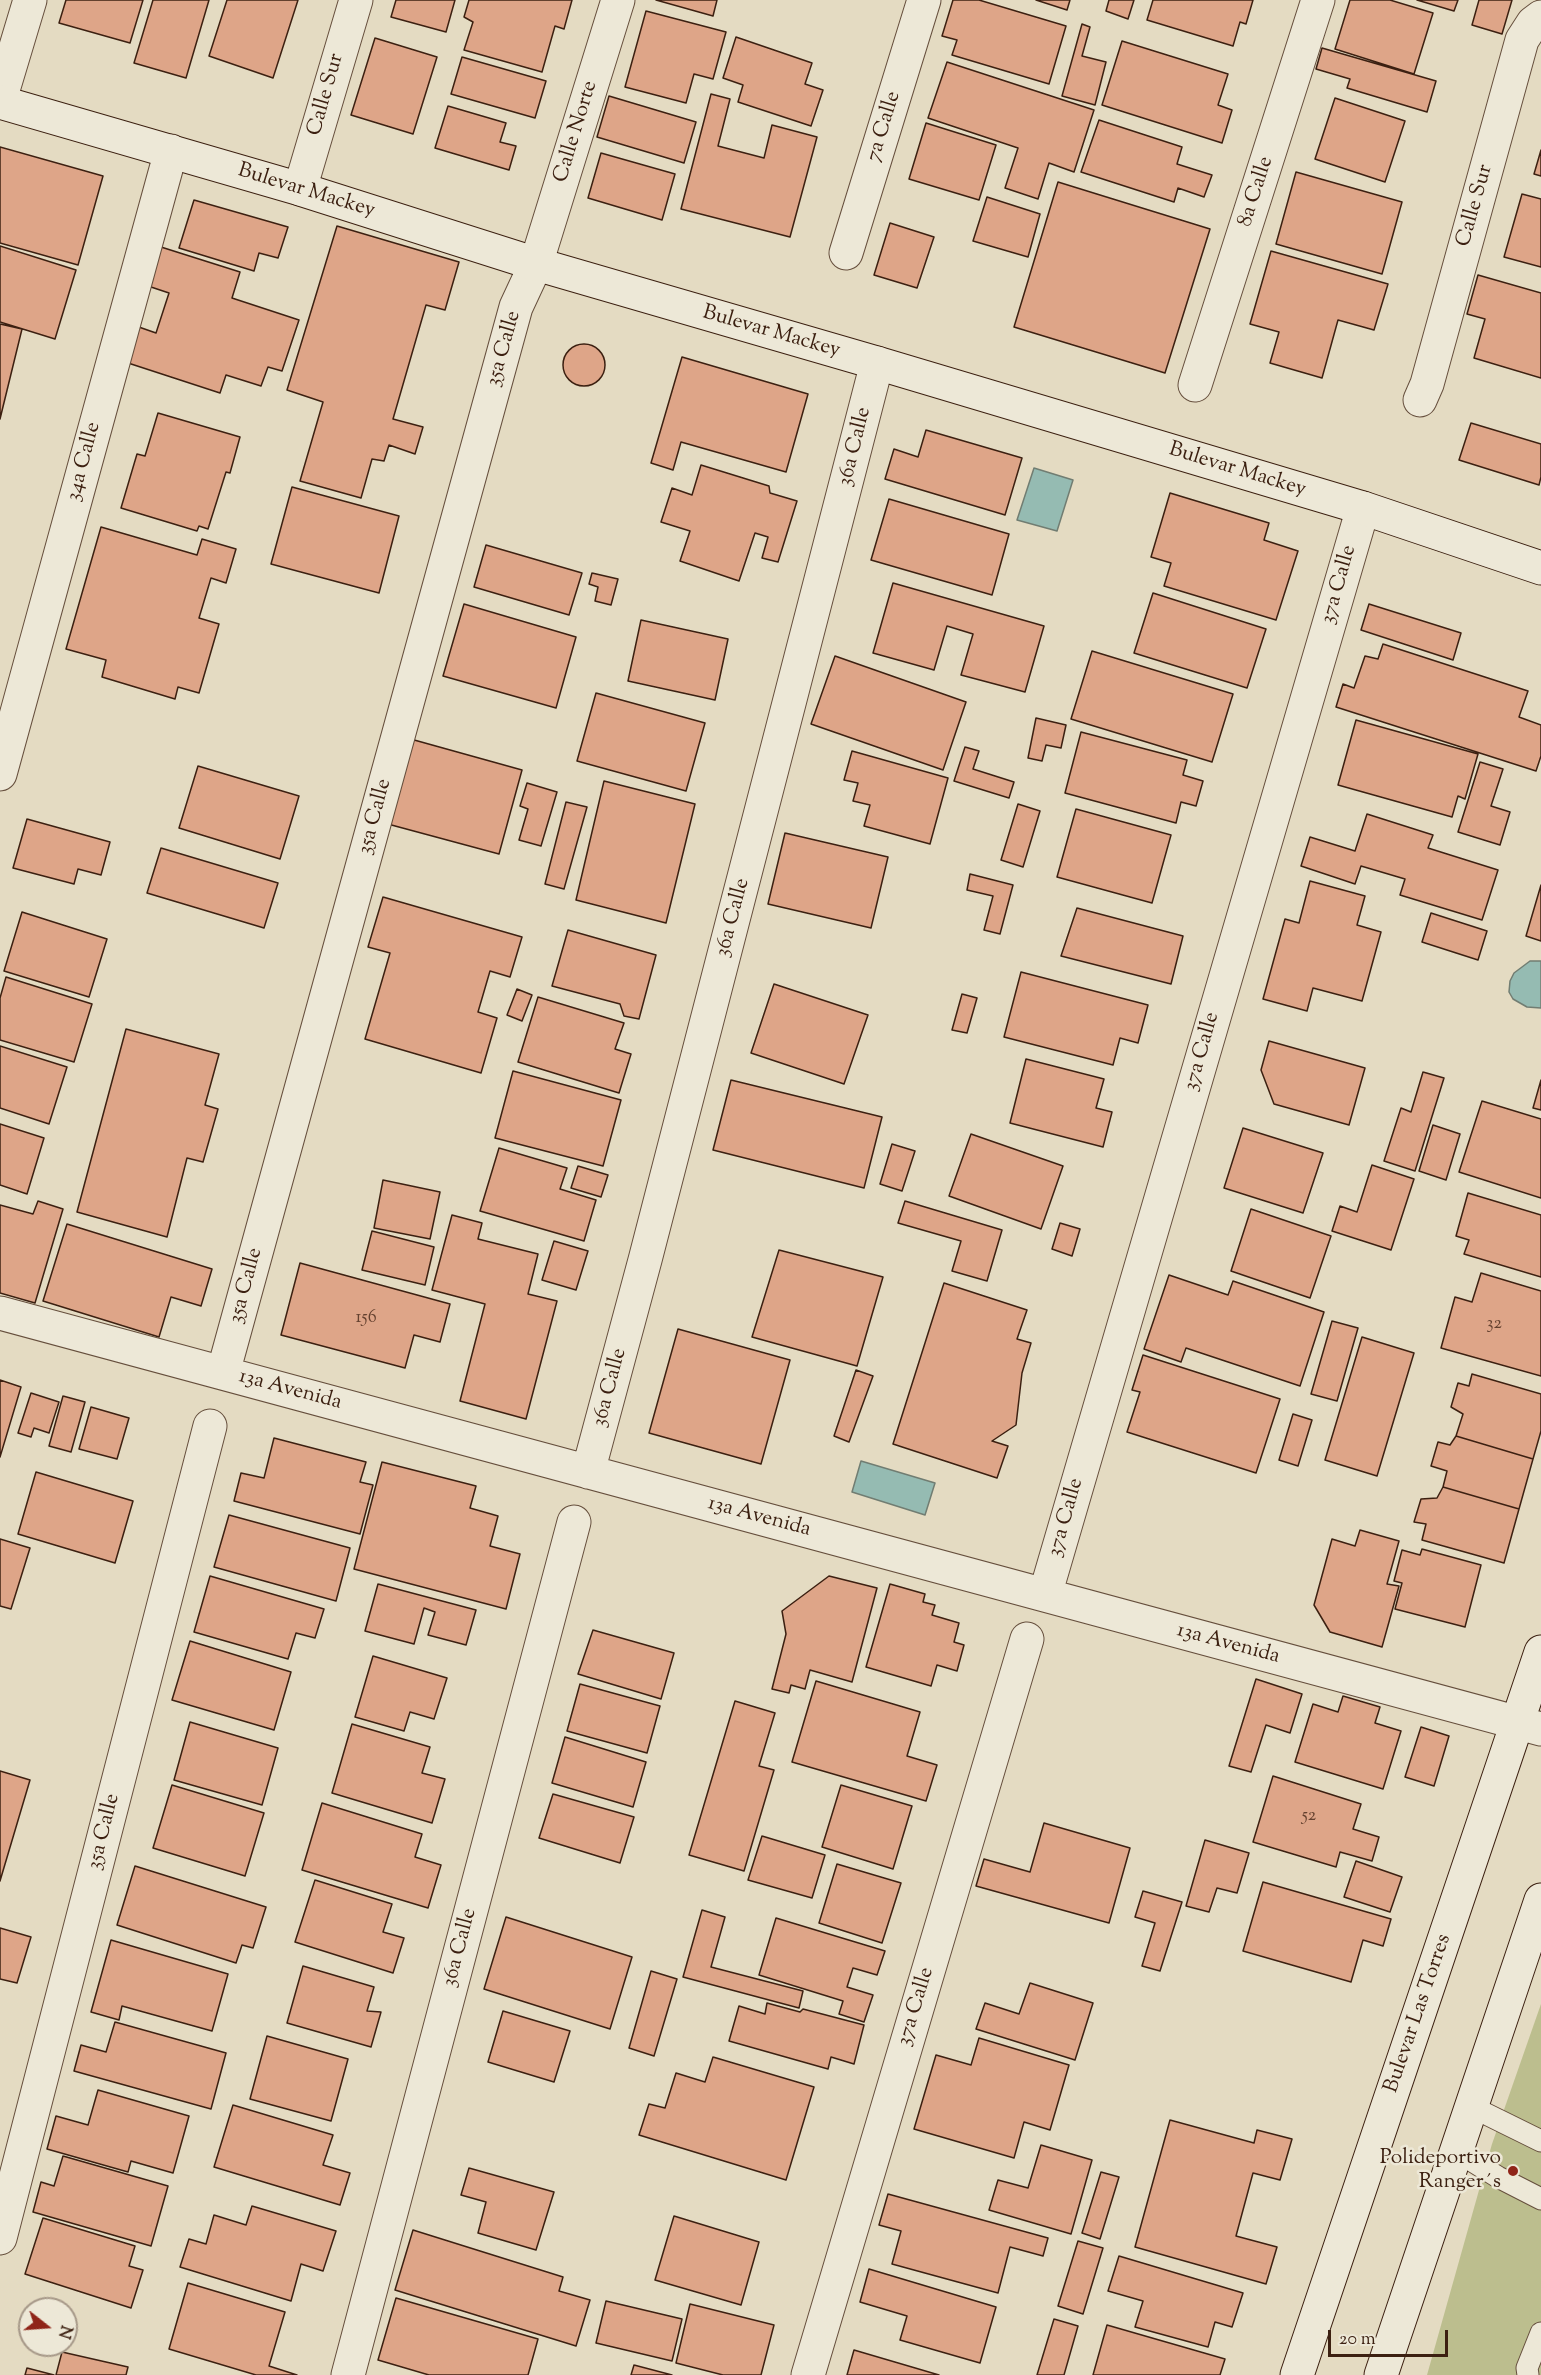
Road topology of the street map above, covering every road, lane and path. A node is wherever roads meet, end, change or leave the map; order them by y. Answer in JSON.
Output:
{"nodes":[{"id":1,"x":30,"y":0,"type":"edge"},
{"id":2,"x":356,"y":0,"type":"edge"},
{"id":3,"x":618,"y":0,"type":"edge"},
{"id":4,"x":924,"y":0,"type":"edge"},
{"id":5,"x":1318,"y":0,"type":"edge"},
{"id":6,"x":1541,"y":17,"type":"edge"},
{"id":7,"x":0,"y":101,"type":"edge"},
{"id":8,"x":171,"y":151,"type":"junction"},
{"id":9,"x":300,"y":189,"type":"junction"},
{"id":10,"x":846,"y":253,"type":"dead end"},
{"id":11,"x":536,"y":264,"type":"junction"},
{"id":12,"x":877,"y":363,"type":"junction"},
{"id":13,"x":1195,"y":385,"type":"dead end"},
{"id":14,"x":1420,"y":400,"type":"dead end"},
{"id":15,"x":1363,"y":508,"type":"junction"},
{"id":16,"x":1541,"y":568,"type":"edge"},
{"id":17,"x":0,"y":774,"type":"edge"},
{"id":18,"x":0,"y":1312,"type":"edge"},
{"id":19,"x":223,"y":1373,"type":"junction"},
{"id":20,"x":210,"y":1426,"type":"dead end"},
{"id":21,"x":588,"y":1472,"type":"junction"},
{"id":22,"x":574,"y":1522,"type":"dead end"},
{"id":23,"x":1045,"y":1595,"type":"junction"},
{"id":24,"x":1027,"y":1639,"type":"dead end"},
{"id":25,"x":1541,"y":1652,"type":"edge"},
{"id":26,"x":1529,"y":1726,"type":"edge"},
{"id":27,"x":1541,"y":1900,"type":"edge"},
{"id":28,"x":1470,"y":2106,"type":"junction"},
{"id":29,"x":1541,"y":2141,"type":"edge"},
{"id":30,"x":1456,"y":2151,"type":"junction"},
{"id":31,"x":1541,"y":2199,"type":"edge"},
{"id":32,"x":0,"y":2238,"type":"edge"},
{"id":33,"x":1541,"y":2333,"type":"edge"},
{"id":34,"x":348,"y":2375,"type":"edge"},
{"id":35,"x":808,"y":2375,"type":"edge"},
{"id":36,"x":1297,"y":2375,"type":"edge"},
{"id":37,"x":1381,"y":2375,"type":"edge"},
{"id":38,"x":1528,"y":2375,"type":"edge"}],
"edges":[{"from":1,"to":7,"type":"street"},
{"from":2,"to":9,"type":"street","name":"Calle Sur"},
{"from":3,"to":11,"type":"street","name":"Calle Norte"},
{"from":4,"to":10,"type":"street","name":"7a Calle"},
{"from":5,"to":13,"type":"street","name":"8a Calle"},
{"from":6,"to":14,"type":"street","name":"Calle Sur"},
{"from":7,"to":8,"type":"street","name":"Bulevar Mackey"},
{"from":8,"to":9,"type":"street","name":"Bulevar Mackey"},
{"from":8,"to":17,"type":"street","name":"34a Calle"},
{"from":9,"to":11,"type":"street","name":"Bulevar Mackey"},
{"from":11,"to":12,"type":"street","name":"Bulevar Mackey"},
{"from":11,"to":19,"type":"street","name":"35a Calle"},
{"from":12,"to":15,"type":"street","name":"Bulevar Mackey"},
{"from":12,"to":21,"type":"street","name":"36a Calle"},
{"from":15,"to":16,"type":"street","name":"Bulevar Mackey"},
{"from":15,"to":23,"type":"street","name":"37a Calle"},
{"from":18,"to":19,"type":"street","name":"13a Avenida"},
{"from":19,"to":21,"type":"street","name":"13a Avenida"},
{"from":20,"to":32,"type":"street","name":"35a Calle"},
{"from":21,"to":23,"type":"street","name":"13a Avenida"},
{"from":22,"to":34,"type":"street","name":"36a Calle"},
{"from":23,"to":26,"type":"street","name":"13a Avenida"},
{"from":24,"to":35,"type":"street","name":"37a Calle"},
{"from":25,"to":26,"type":"street","name":"Bulevar Las Torres"},
{"from":26,"to":36,"type":"street","name":"Bulevar Las Torres"},
{"from":27,"to":28,"type":"street"},
{"from":28,"to":29,"type":"lane"},
{"from":28,"to":30,"type":"street"},
{"from":30,"to":31,"type":"lane"},
{"from":30,"to":37,"type":"street"},
{"from":33,"to":38,"type":"lane"}]}
